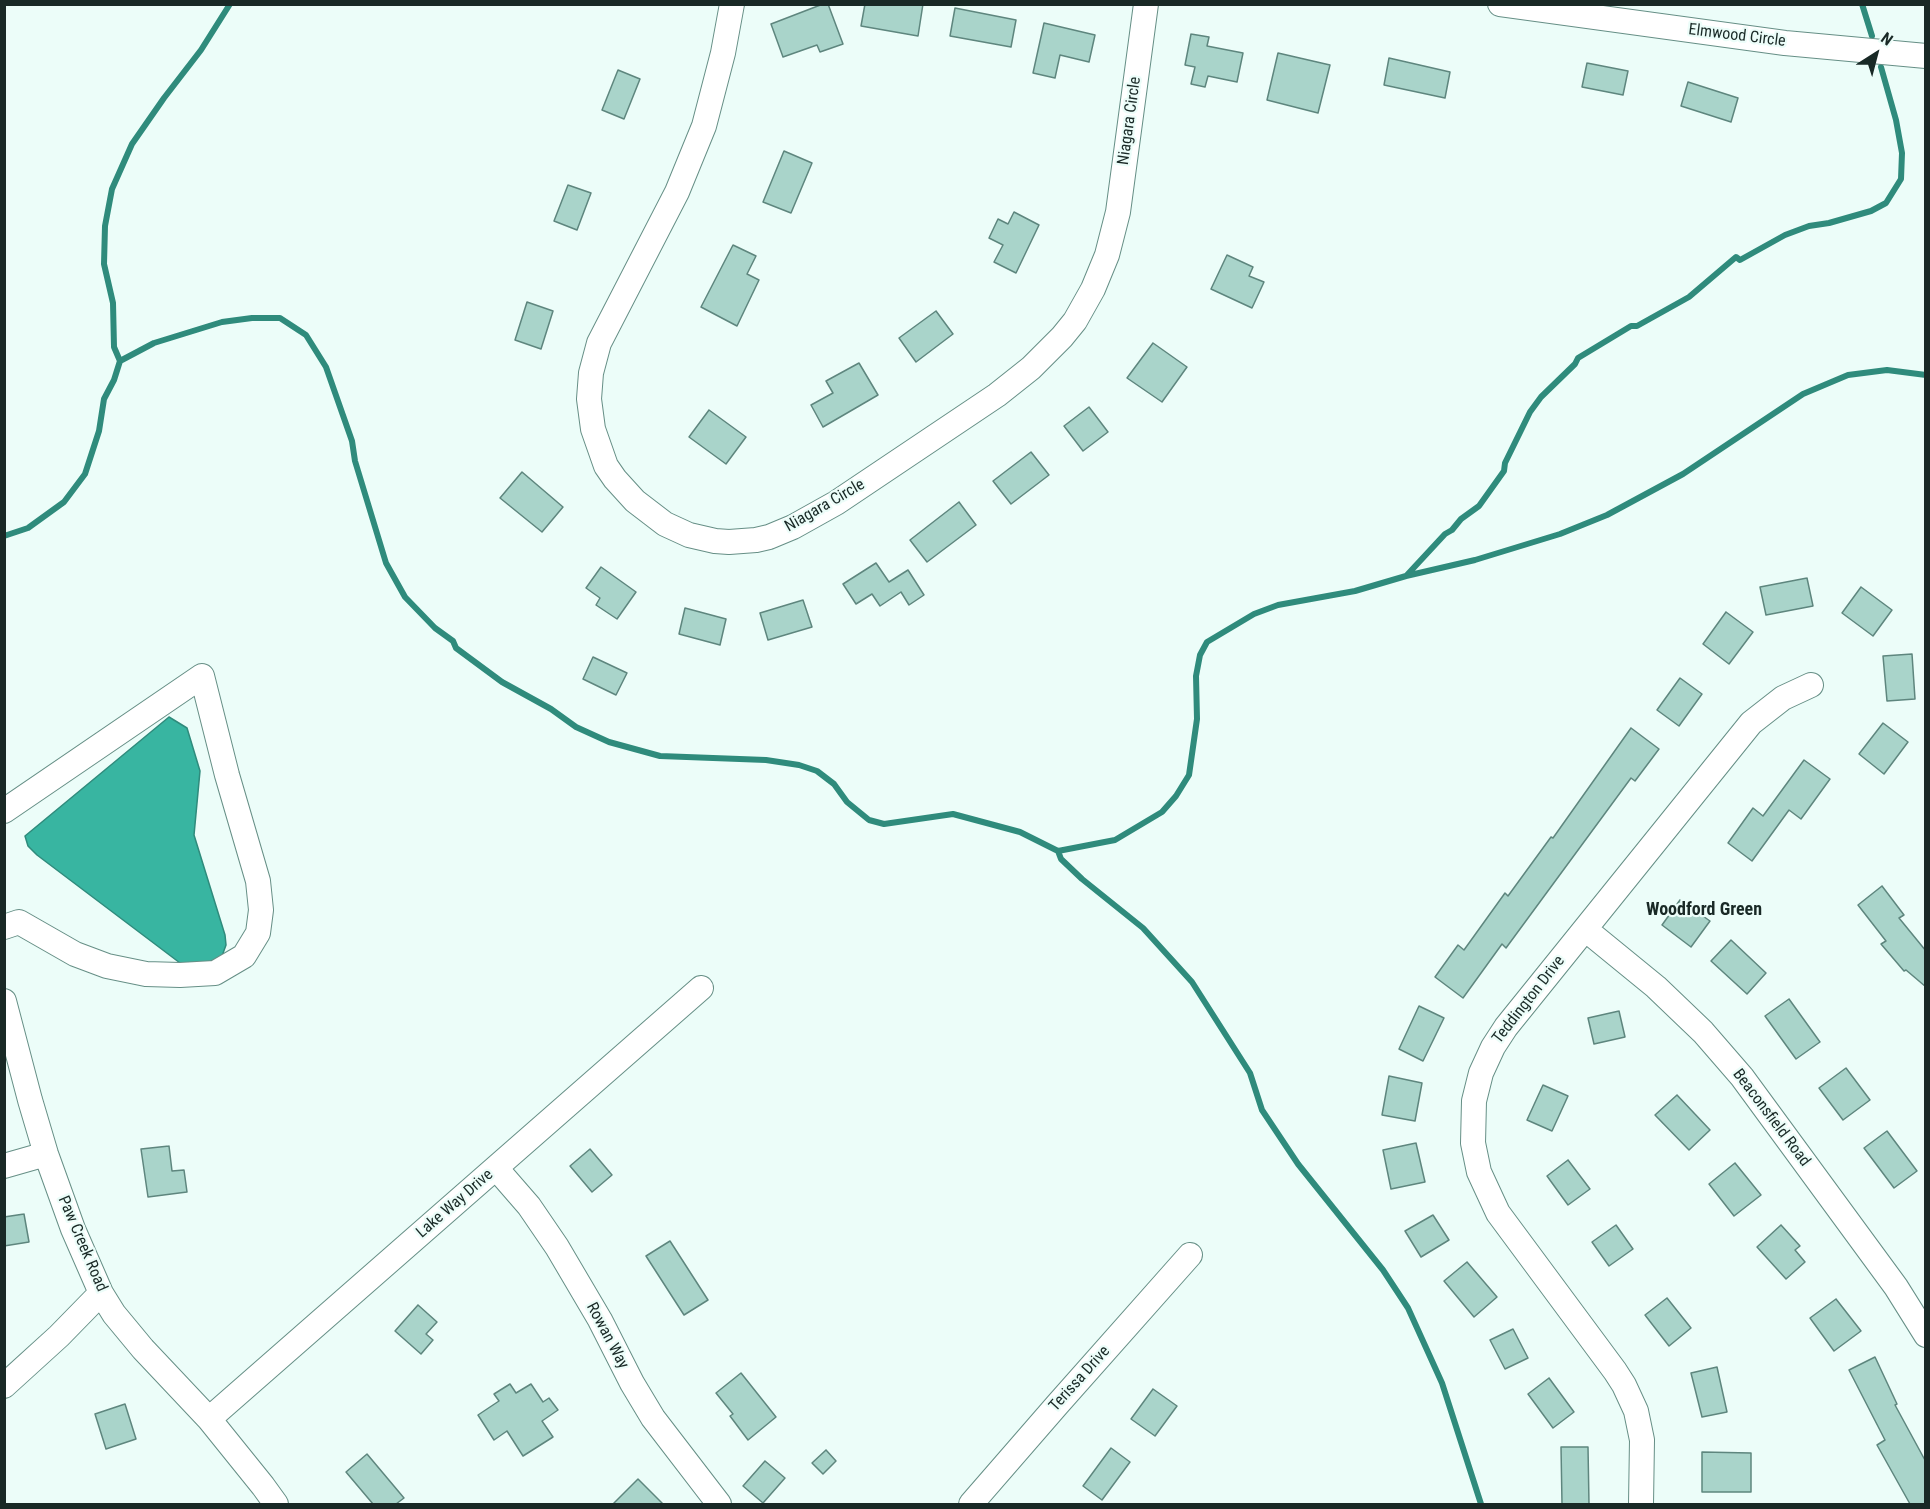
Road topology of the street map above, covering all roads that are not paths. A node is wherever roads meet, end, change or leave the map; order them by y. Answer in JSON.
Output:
{"nodes":[{"id":1,"x":732,"y":4,"type":"edge"},
{"id":2,"x":1146,"y":4,"type":"edge"},
{"id":3,"x":1500,"y":4,"type":"edge"},
{"id":4,"x":1549,"y":8,"type":"edge"},
{"id":5,"x":1926,"y":56,"type":"edge"},
{"id":6,"x":1811,"y":686,"type":"dead end"},
{"id":7,"x":4,"y":811,"type":"edge"},
{"id":8,"x":4,"y":927,"type":"edge"},
{"id":9,"x":1585,"y":929,"type":"junction"},
{"id":10,"x":701,"y":988,"type":"dead end"},
{"id":11,"x":4,"y":1000,"type":"edge"},
{"id":12,"x":46,"y":1154,"type":"junction"},
{"id":13,"x":4,"y":1166,"type":"edge"},
{"id":14,"x":496,"y":1168,"type":"junction"},
{"id":15,"x":1190,"y":1255,"type":"dead end"},
{"id":16,"x":101,"y":1293,"type":"junction"},
{"id":17,"x":1926,"y":1335,"type":"edge"},
{"id":18,"x":4,"y":1386,"type":"edge"},
{"id":19,"x":209,"y":1419,"type":"junction"},
{"id":20,"x":276,"y":1504,"type":"edge"},
{"id":21,"x":719,"y":1504,"type":"edge"},
{"id":22,"x":971,"y":1504,"type":"edge"},
{"id":23,"x":1641,"y":1504,"type":"edge"}],
"edges":[{"from":1,"to":2,"type":"street","name":"Niagara Circle"},
{"from":3,"to":4,"type":"street","name":"Elmwood Circle"},
{"from":4,"to":5,"type":"street","name":"Elmwood Circle"},
{"from":6,"to":9,"type":"street","name":"Teddington Drive"},
{"from":7,"to":8,"type":"street"},
{"from":9,"to":17,"type":"street","name":"Beaconsfield Road"},
{"from":9,"to":23,"type":"street","name":"Teddington Drive"},
{"from":10,"to":14,"type":"street","name":"Lake Way Drive"},
{"from":11,"to":12,"type":"street","name":"Paw Creek Road"},
{"from":12,"to":13,"type":"street"},
{"from":12,"to":16,"type":"street","name":"Paw Creek Road"},
{"from":14,"to":19,"type":"street","name":"Lake Way Drive"},
{"from":14,"to":21,"type":"street","name":"Rowan Way"},
{"from":15,"to":22,"type":"street","name":"Terissa Drive"},
{"from":16,"to":18,"type":"street"},
{"from":16,"to":19,"type":"street","name":"Paw Creek Road"},
{"from":19,"to":20,"type":"street","name":"Paw Creek Road"}]}
